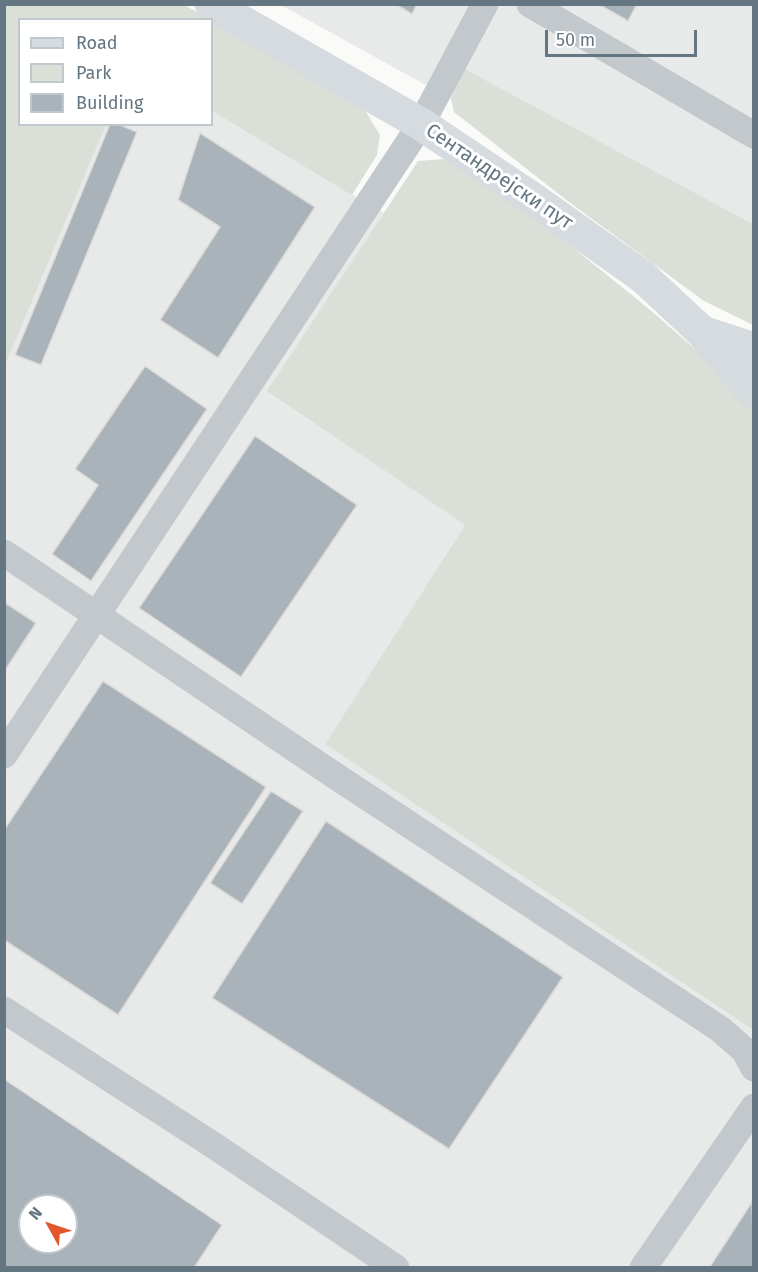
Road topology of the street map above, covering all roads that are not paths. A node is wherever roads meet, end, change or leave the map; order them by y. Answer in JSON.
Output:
{"nodes":[{"id":1,"x":211,"y":4,"type":"edge"},
{"id":2,"x":485,"y":4,"type":"edge"},
{"id":3,"x":530,"y":4,"type":"edge"},
{"id":4,"x":421,"y":124,"type":"junction"},
{"id":5,"x":753,"y":135,"type":"edge"},
{"id":6,"x":702,"y":332,"type":"junction"},
{"id":7,"x":753,"y":349,"type":"edge"},
{"id":8,"x":753,"y":393,"type":"edge"},
{"id":9,"x":4,"y":553,"type":"edge"},
{"id":10,"x":96,"y":614,"type":"junction"},
{"id":11,"x":4,"y":755,"type":"edge"},
{"id":12,"x":4,"y":1010,"type":"edge"},
{"id":13,"x":753,"y":1068,"type":"edge"},
{"id":14,"x":753,"y":1107,"type":"edge"},
{"id":15,"x":396,"y":1268,"type":"edge"},
{"id":16,"x":644,"y":1268,"type":"edge"}],
"edges":[{"from":1,"to":4,"type":"main road","name":"Сентандрејски пут"},
{"from":2,"to":4,"type":"lane"},
{"from":3,"to":5,"type":"lane"},
{"from":4,"to":6,"type":"main road","name":"Сентандрејски пут"},
{"from":4,"to":10,"type":"lane"},
{"from":6,"to":7,"type":"main road"},
{"from":6,"to":8,"type":"main road","name":"Сентандрејски пут"},
{"from":9,"to":10,"type":"lane"},
{"from":10,"to":11,"type":"lane"},
{"from":10,"to":13,"type":"lane"},
{"from":12,"to":15,"type":"lane"},
{"from":14,"to":16,"type":"lane"}]}
